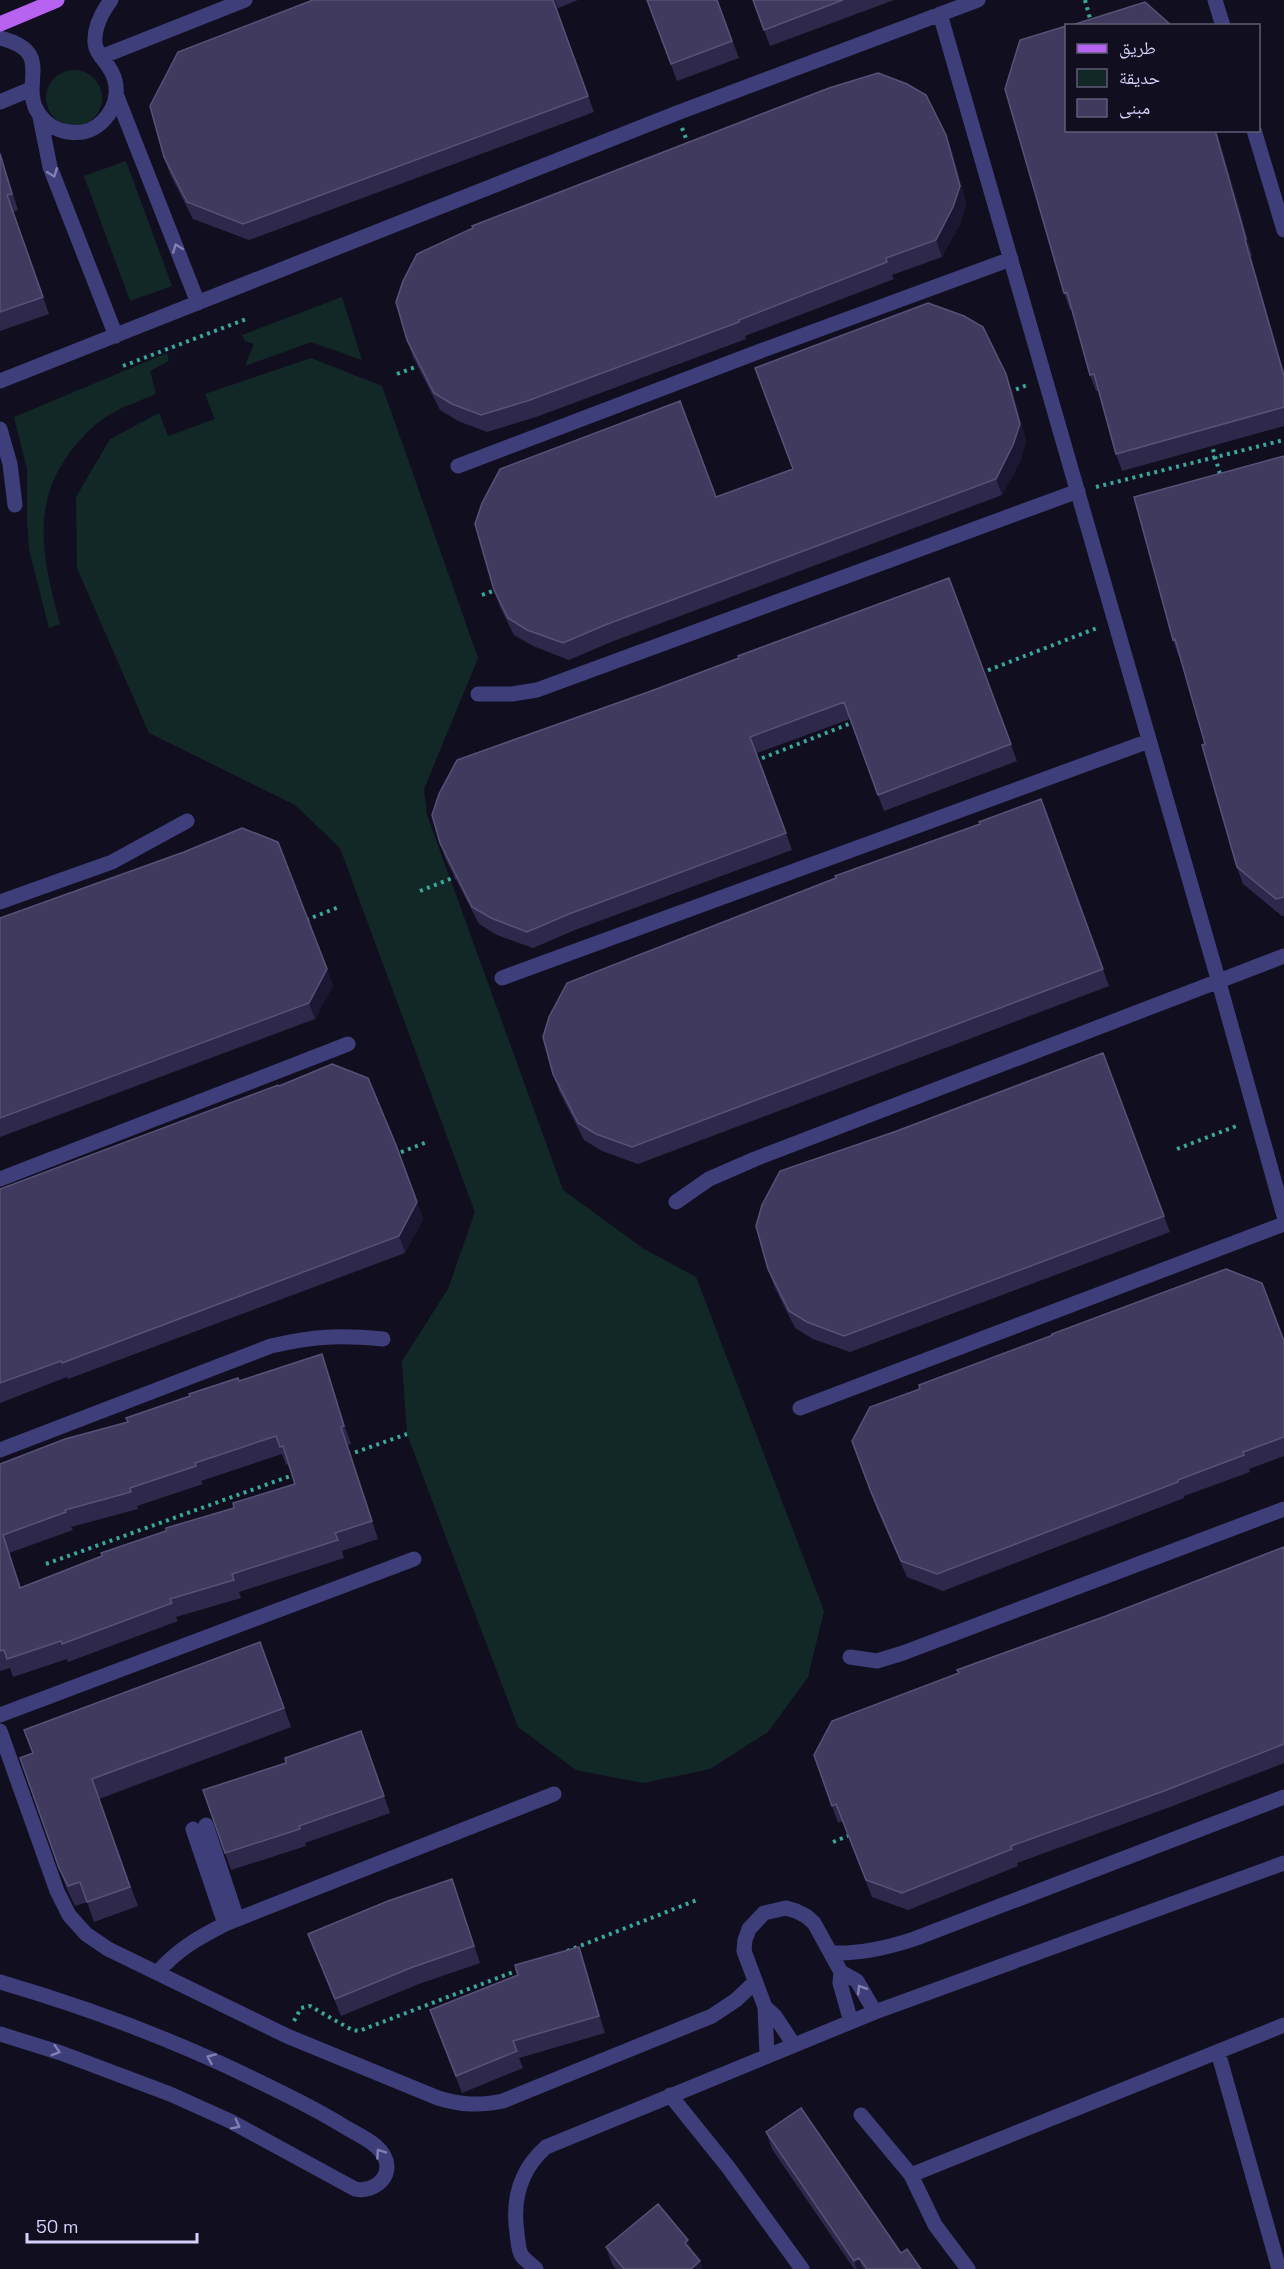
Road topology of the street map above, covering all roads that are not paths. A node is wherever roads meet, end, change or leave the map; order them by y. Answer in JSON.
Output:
{"nodes":[{"id":1,"x":57,"y":0,"type":"edge"},
{"id":2,"x":111,"y":0,"type":"edge"},
{"id":3,"x":245,"y":0,"type":"edge"},
{"id":4,"x":978,"y":0,"type":"edge"},
{"id":5,"x":1215,"y":0,"type":"edge"},
{"id":6,"x":940,"y":14,"type":"junction"},
{"id":7,"x":0,"y":24,"type":"edge"},
{"id":8,"x":1222,"y":24,"type":"edge"},
{"id":9,"x":0,"y":38,"type":"edge"},
{"id":10,"x":101,"y":57,"type":"junction"},
{"id":11,"x":31,"y":89,"type":"junction"},
{"id":12,"x":116,"y":94,"type":"junction"},
{"id":13,"x":0,"y":102,"type":"edge"},
{"id":14,"x":40,"y":117,"type":"junction"},
{"id":15,"x":1255,"y":132,"type":"edge"},
{"id":16,"x":1284,"y":230,"type":"edge"},
{"id":17,"x":1011,"y":259,"type":"junction"},
{"id":18,"x":198,"y":303,"type":"junction"},
{"id":19,"x":116,"y":336,"type":"junction"},
{"id":20,"x":0,"y":381,"type":"edge"},
{"id":21,"x":0,"y":429,"type":"edge"},
{"id":22,"x":458,"y":466,"type":"dead end"},
{"id":23,"x":1078,"y":491,"type":"junction"},
{"id":24,"x":15,"y":505,"type":"dead end"},
{"id":25,"x":478,"y":694,"type":"dead end"},
{"id":26,"x":1149,"y":741,"type":"junction"},
{"id":27,"x":188,"y":821,"type":"dead end"},
{"id":28,"x":0,"y":902,"type":"edge"},
{"id":29,"x":1284,"y":956,"type":"edge"},
{"id":30,"x":502,"y":978,"type":"dead end"},
{"id":31,"x":1218,"y":979,"type":"junction"},
{"id":32,"x":348,"y":1044,"type":"dead end"},
{"id":33,"x":0,"y":1179,"type":"edge"},
{"id":34,"x":676,"y":1202,"type":"dead end"},
{"id":35,"x":1284,"y":1216,"type":"edge"},
{"id":36,"x":1284,"y":1224,"type":"edge"},
{"id":37,"x":383,"y":1339,"type":"dead end"},
{"id":38,"x":800,"y":1408,"type":"dead end"},
{"id":39,"x":0,"y":1450,"type":"edge"},
{"id":40,"x":1284,"y":1509,"type":"edge"},
{"id":41,"x":414,"y":1559,"type":"dead end"},
{"id":42,"x":850,"y":1657,"type":"dead end"},
{"id":43,"x":0,"y":1715,"type":"edge"},
{"id":44,"x":0,"y":1731,"type":"edge"},
{"id":45,"x":554,"y":1794,"type":"dead end"},
{"id":46,"x":1284,"y":1797,"type":"edge"},
{"id":47,"x":199,"y":1827,"type":"dead end"},
{"id":48,"x":1284,"y":1863,"type":"edge"},
{"id":49,"x":231,"y":1921,"type":"junction"},
{"id":50,"x":832,"y":1953,"type":"junction"},
{"id":51,"x":158,"y":1972,"type":"junction"},
{"id":52,"x":841,"y":1972,"type":"junction"},
{"id":53,"x":0,"y":1982,"type":"edge"},
{"id":54,"x":754,"y":1983,"type":"junction"},
{"id":55,"x":765,"y":2007,"type":"junction"},
{"id":56,"x":875,"y":2012,"type":"junction"},
{"id":57,"x":850,"y":2022,"type":"junction"},
{"id":58,"x":1284,"y":2025,"type":"edge"},
{"id":59,"x":0,"y":2034,"type":"edge"},
{"id":60,"x":794,"y":2044,"type":"junction"},
{"id":61,"x":1218,"y":2052,"type":"junction"},
{"id":62,"x":767,"y":2055,"type":"junction"},
{"id":63,"x":670,"y":2095,"type":"junction"},
{"id":64,"x":861,"y":2115,"type":"dead end"},
{"id":65,"x":910,"y":2175,"type":"junction"},
{"id":66,"x":536,"y":2269,"type":"edge"},
{"id":67,"x":802,"y":2269,"type":"edge"},
{"id":68,"x":968,"y":2269,"type":"edge"},
{"id":69,"x":1280,"y":2269,"type":"edge"}],
"edges":[{"from":1,"to":7,"type":"main road"},
{"from":2,"to":10,"type":"street"},
{"from":3,"to":10,"type":"street"},
{"from":4,"to":6,"type":"street"},
{"from":5,"to":8,"type":"street"},
{"from":6,"to":17,"type":"street"},
{"from":6,"to":18,"type":"street"},
{"from":9,"to":11,"type":"street"},
{"from":10,"to":12,"type":"street"},
{"from":11,"to":13,"type":"street"},
{"from":11,"to":14,"type":"street"},
{"from":12,"to":14,"type":"street"},
{"from":18,"to":12,"type":"street","one_way":true},
{"from":14,"to":19,"type":"street","one_way":true},
{"from":15,"to":16,"type":"street"},
{"from":17,"to":22,"type":"street"},
{"from":17,"to":23,"type":"street"},
{"from":18,"to":19,"type":"street"},
{"from":19,"to":20,"type":"street"},
{"from":21,"to":24,"type":"street"},
{"from":23,"to":25,"type":"street"},
{"from":23,"to":26,"type":"street"},
{"from":26,"to":30,"type":"street"},
{"from":26,"to":31,"type":"street"},
{"from":27,"to":28,"type":"street"},
{"from":29,"to":31,"type":"street"},
{"from":31,"to":34,"type":"street"},
{"from":31,"to":35,"type":"street"},
{"from":32,"to":33,"type":"street"},
{"from":36,"to":38,"type":"street"},
{"from":37,"to":39,"type":"street"},
{"from":40,"to":42,"type":"street"},
{"from":41,"to":43,"type":"street"},
{"from":44,"to":51,"type":"street"},
{"from":45,"to":49,"type":"street"},
{"from":46,"to":50,"type":"street"},
{"from":47,"to":49,"type":"street"},
{"from":48,"to":56,"type":"street"},
{"from":49,"to":51,"type":"street"},
{"from":50,"to":52,"type":"street"},
{"from":50,"to":54,"type":"street"},
{"from":51,"to":54,"type":"street"},
{"from":56,"to":52,"type":"street","one_way":true},
{"from":52,"to":57,"type":"street"},
{"from":59,"to":53,"type":"street","one_way":true},
{"from":54,"to":55,"type":"street"},
{"from":55,"to":60,"type":"street"},
{"from":55,"to":62,"type":"street"},
{"from":56,"to":57,"type":"street"},
{"from":57,"to":60,"type":"street"},
{"from":58,"to":61,"type":"street"},
{"from":60,"to":62,"type":"street"},
{"from":61,"to":65,"type":"street"},
{"from":61,"to":69,"type":"street"},
{"from":62,"to":63,"type":"street"},
{"from":63,"to":66,"type":"street"},
{"from":63,"to":67,"type":"street"},
{"from":64,"to":65,"type":"street"},
{"from":65,"to":68,"type":"street"}]}
